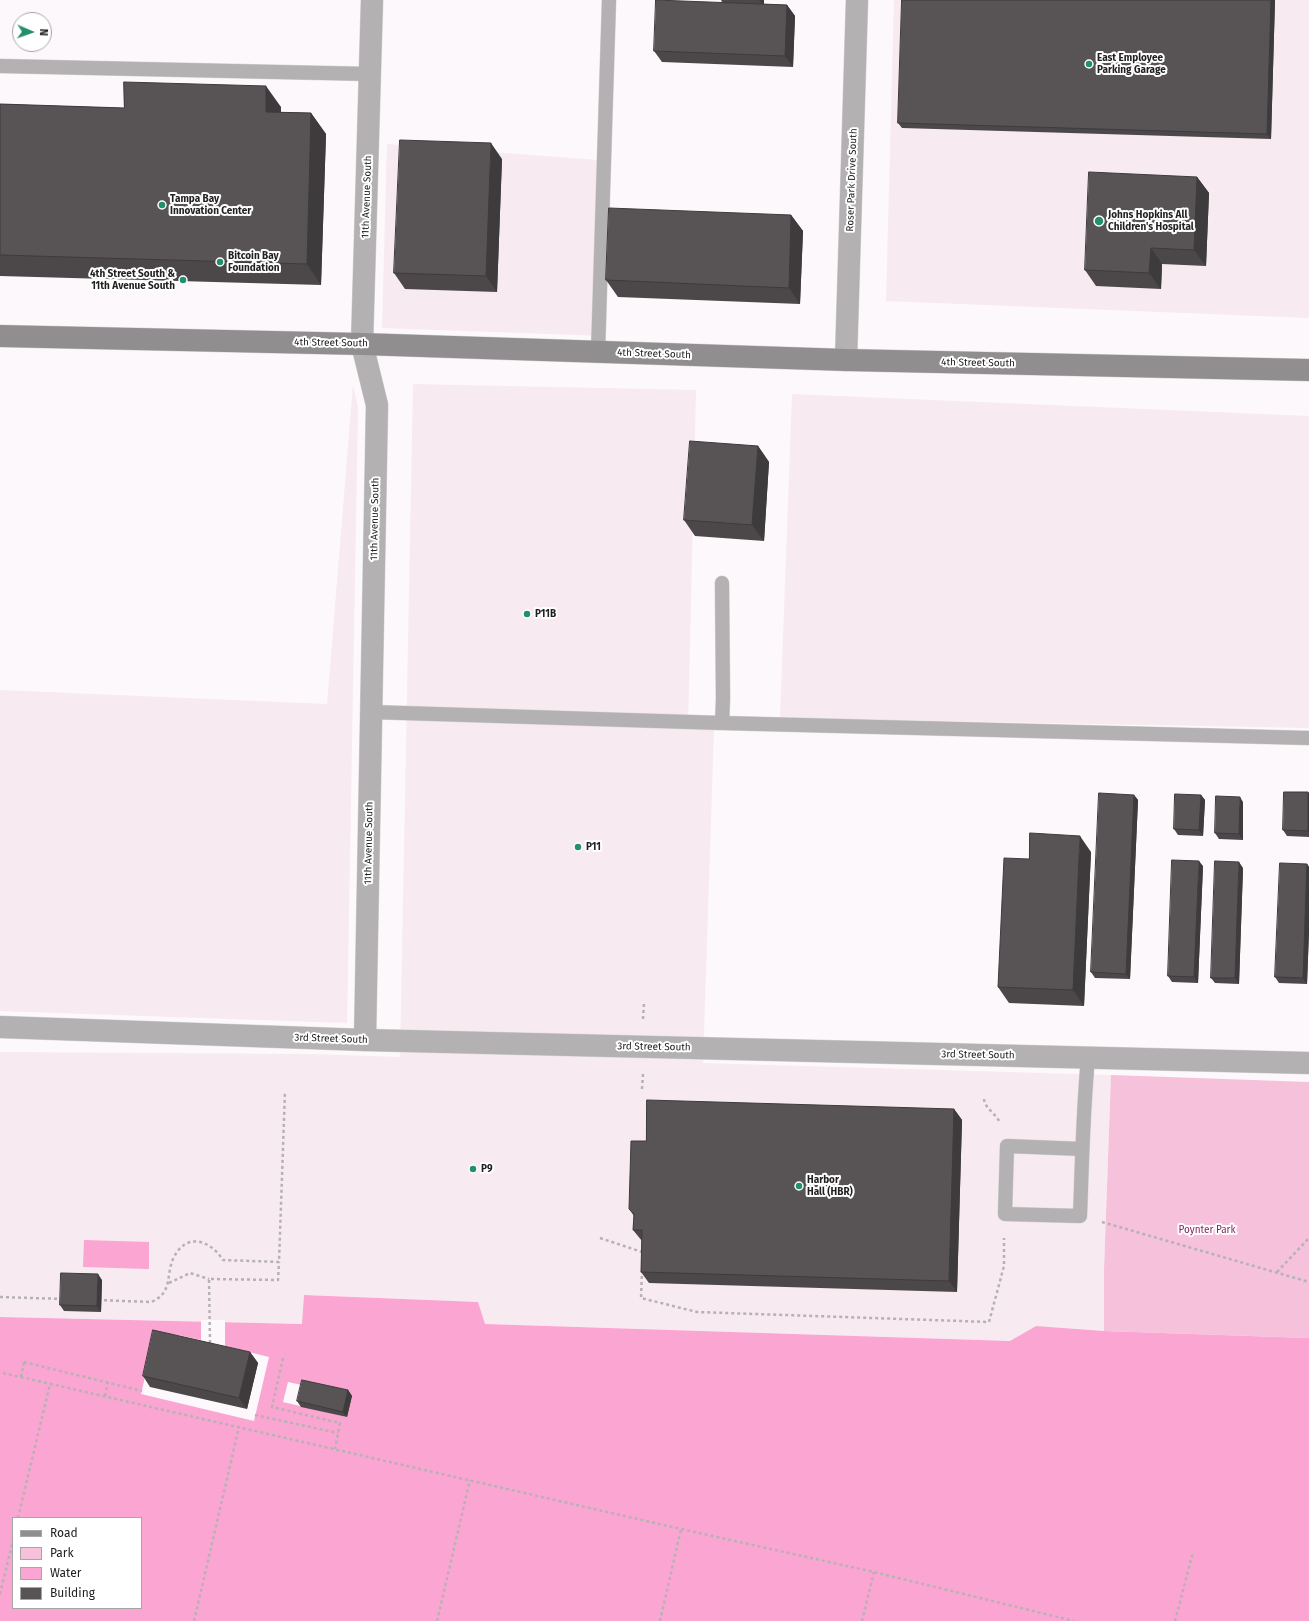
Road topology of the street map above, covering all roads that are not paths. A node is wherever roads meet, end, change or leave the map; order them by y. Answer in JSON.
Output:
{"nodes":[{"id":1,"x":372,"y":0,"type":"edge"},
{"id":2,"x":609,"y":0,"type":"edge"},
{"id":3,"x":857,"y":0,"type":"edge"},
{"id":4,"x":0,"y":66,"type":"edge"},
{"id":5,"x":370,"y":74,"type":"junction"},
{"id":6,"x":0,"y":336,"type":"edge"},
{"id":7,"x":362,"y":344,"type":"junction"},
{"id":8,"x":598,"y":352,"type":"junction"},
{"id":9,"x":846,"y":360,"type":"junction"},
{"id":10,"x":1309,"y":370,"type":"edge"},
{"id":11,"x":722,"y":583,"type":"dead end"},
{"id":12,"x":371,"y":712,"type":"junction"},
{"id":13,"x":722,"y":723,"type":"junction"},
{"id":14,"x":1309,"y":738,"type":"edge"},
{"id":15,"x":0,"y":1028,"type":"edge"},
{"id":16,"x":365,"y":1040,"type":"junction"},
{"id":17,"x":1088,"y":1058,"type":"junction"},
{"id":18,"x":1309,"y":1063,"type":"edge"},
{"id":19,"x":1082,"y":1149,"type":"junction"}],
"edges":[{"from":1,"to":5,"type":"street","name":"11th Avenue South"},
{"from":2,"to":8,"type":"lane"},
{"from":3,"to":9,"type":"street","name":"Roser Park Drive South"},
{"from":4,"to":5,"type":"lane"},
{"from":5,"to":7,"type":"street","name":"11th Avenue South"},
{"from":6,"to":7,"type":"main road","name":"4th Street South"},
{"from":7,"to":8,"type":"main road","name":"4th Street South"},
{"from":7,"to":12,"type":"street","name":"11th Avenue South"},
{"from":8,"to":9,"type":"main road","name":"4th Street South"},
{"from":9,"to":10,"type":"main road","name":"4th Street South"},
{"from":11,"to":13,"type":"lane"},
{"from":12,"to":13,"type":"lane"},
{"from":12,"to":16,"type":"street","name":"11th Avenue South"},
{"from":13,"to":14,"type":"lane"},
{"from":15,"to":16,"type":"street","name":"3rd Street South"},
{"from":16,"to":17,"type":"street","name":"3rd Street South"},
{"from":17,"to":18,"type":"street","name":"3rd Street South"},
{"from":17,"to":19,"type":"lane"},
{"from":19,"to":19,"type":"lane"}]}
